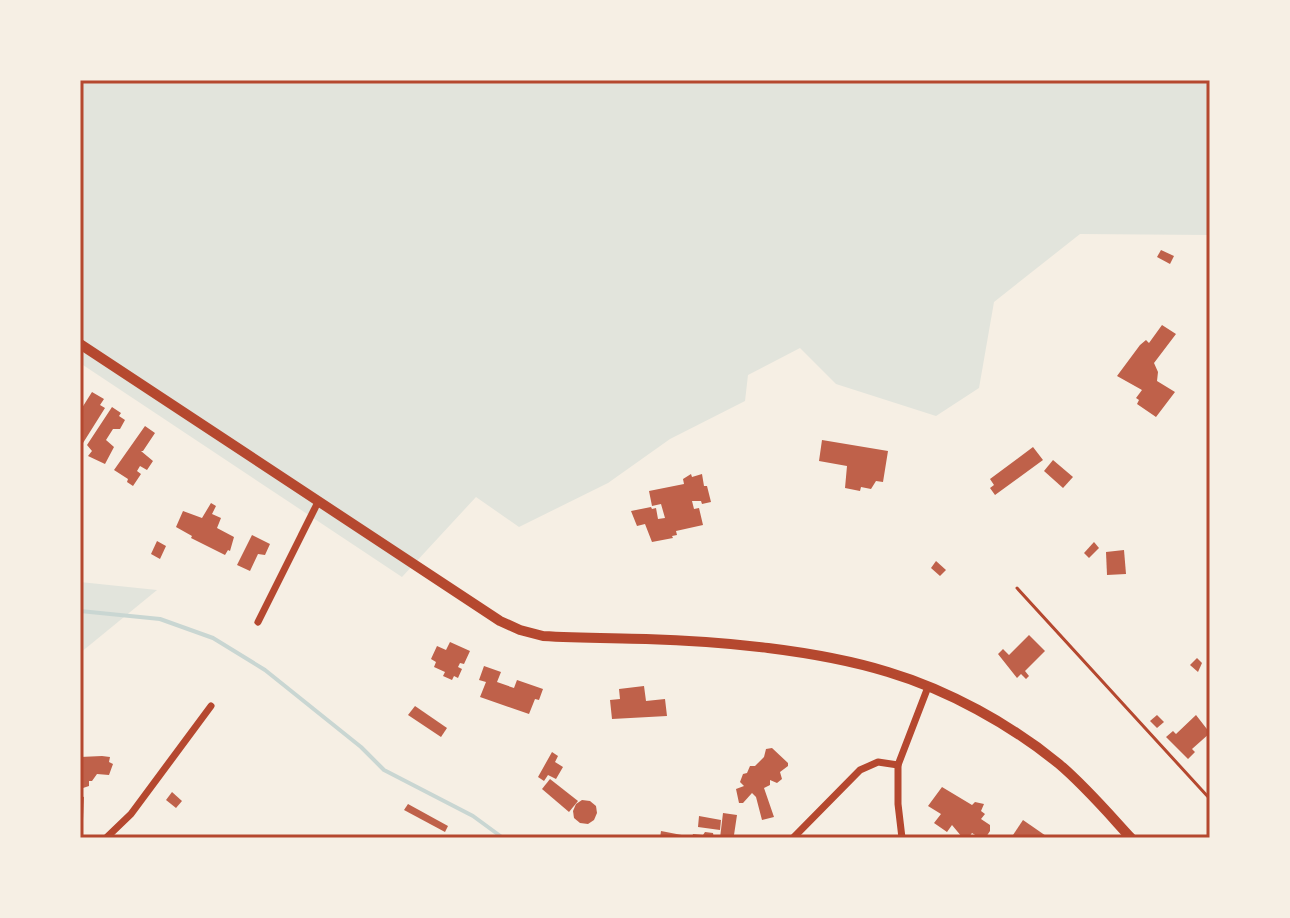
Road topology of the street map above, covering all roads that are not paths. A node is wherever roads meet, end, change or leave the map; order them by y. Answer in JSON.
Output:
{"nodes":[{"id":1,"x":80,"y":344,"type":"edge"},
{"id":2,"x":318,"y":502,"type":"junction"},
{"id":3,"x":1017,"y":588,"type":"dead end"},
{"id":4,"x":258,"y":622,"type":"dead end"},
{"id":5,"x":928,"y":687,"type":"junction"},
{"id":6,"x":211,"y":706,"type":"dead end"},
{"id":7,"x":898,"y":765,"type":"junction"},
{"id":8,"x":1210,"y":799,"type":"edge"},
{"id":9,"x":106,"y":838,"type":"edge"},
{"id":10,"x":793,"y":838,"type":"edge"},
{"id":11,"x":902,"y":838,"type":"edge"},
{"id":12,"x":1131,"y":838,"type":"edge"}],
"edges":[{"from":1,"to":2,"type":"main road"},
{"from":2,"to":4,"type":"street"},
{"from":2,"to":5,"type":"main road"},
{"from":3,"to":8,"type":"lane"},
{"from":5,"to":7,"type":"street"},
{"from":5,"to":12,"type":"main road"},
{"from":6,"to":9,"type":"street"},
{"from":7,"to":10,"type":"street"},
{"from":7,"to":11,"type":"street"}]}
